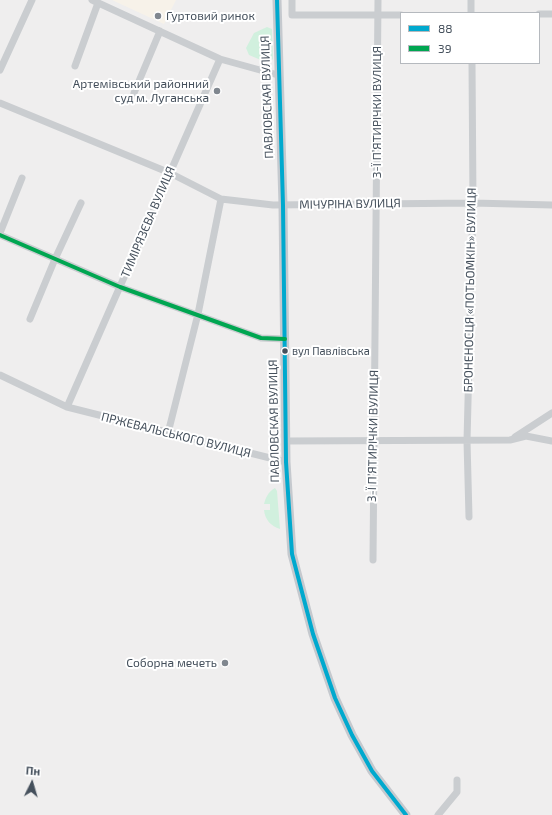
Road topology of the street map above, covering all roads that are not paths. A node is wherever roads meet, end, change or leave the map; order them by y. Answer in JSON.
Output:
{"nodes":[{"id":1,"x":32,"y":0,"type":"edge"},
{"id":2,"x":277,"y":0,"type":"edge"},
{"id":3,"x":292,"y":0,"type":"edge"},
{"id":4,"x":378,"y":0,"type":"edge"},
{"id":5,"x":472,"y":0,"type":"edge"},
{"id":6,"x":95,"y":1,"type":"edge"},
{"id":7,"x":471,"y":12,"type":"edge"},
{"id":8,"x":540,"y":14,"type":"edge"},
{"id":9,"x":552,"y":14,"type":"edge"},
{"id":10,"x":378,"y":15,"type":"junction"},
{"id":11,"x":400,"y":15,"type":"edge"},
{"id":12,"x":160,"y":31,"type":"junction"},
{"id":13,"x":220,"y":59,"type":"junction"},
{"id":14,"x":472,"y":64,"type":"edge"},
{"id":15,"x":75,"y":66,"type":"dead end"},
{"id":16,"x":0,"y":70,"type":"edge"},
{"id":17,"x":278,"y":76,"type":"junction"},
{"id":18,"x":134,"y":93,"type":"dead end"},
{"id":19,"x":0,"y":102,"type":"edge"},
{"id":20,"x":170,"y":173,"type":"junction"},
{"id":21,"x":22,"y":178,"type":"dead end"},
{"id":22,"x":221,"y":199,"type":"junction"},
{"id":23,"x":81,"y":203,"type":"dead end"},
{"id":24,"x":473,"y":203,"type":"junction"},
{"id":25,"x":377,"y":204,"type":"junction"},
{"id":26,"x":283,"y":205,"type":"junction"},
{"id":27,"x":552,"y":205,"type":"edge"},
{"id":28,"x":0,"y":234,"type":"edge"},
{"id":29,"x":54,"y":259,"type":"junction"},
{"id":30,"x":120,"y":287,"type":"junction"},
{"id":31,"x":198,"y":314,"type":"junction"},
{"id":32,"x":30,"y":319,"type":"dead end"},
{"id":33,"x":285,"y":338,"type":"junction"},
{"id":34,"x":0,"y":375,"type":"edge"},
{"id":35,"x":67,"y":407,"type":"junction"},
{"id":36,"x":552,"y":413,"type":"edge"},
{"id":37,"x":168,"y":433,"type":"junction"},
{"id":38,"x":510,"y":440,"type":"junction"},
{"id":39,"x":286,"y":441,"type":"junction"},
{"id":40,"x":372,"y":441,"type":"junction"},
{"id":41,"x":467,"y":441,"type":"junction"},
{"id":42,"x":552,"y":442,"type":"edge"},
{"id":43,"x":286,"y":462,"type":"junction"},
{"id":44,"x":469,"y":517,"type":"dead end"},
{"id":45,"x":372,"y":560,"type":"dead end"},
{"id":46,"x":457,"y":780,"type":"dead end"},
{"id":47,"x":406,"y":815,"type":"edge"},
{"id":48,"x":438,"y":815,"type":"edge"}],
"edges":[{"from":1,"to":16,"type":"street"},
{"from":2,"to":17,"type":"main road","name":"ПАВЛОВСКАЯ ВУЛИЦЯ"},
{"from":3,"to":10,"type":"street"},
{"from":4,"to":10,"type":"street","name":"3-Ї П’ЯТИРІЧКИ ВУЛИЦЯ"},
{"from":5,"to":7,"type":"street"},
{"from":6,"to":12,"type":"street"},
{"from":6,"to":15,"type":"street"},
{"from":8,"to":9,"type":"street"},
{"from":10,"to":11,"type":"street"},
{"from":10,"to":25,"type":"street","name":"3-Ї П’ЯТИРІЧКИ ВУЛИЦЯ"},
{"from":12,"to":13,"type":"street"},
{"from":12,"to":18,"type":"street"},
{"from":13,"to":17,"type":"street"},
{"from":13,"to":20,"type":"street","name":"ТИМІРЯЗЄВА ВУЛИЦЯ"},
{"from":14,"to":24,"type":"street","name":"БРОНЕНОСЦЯ «ПОТЬОМКІН» ВУЛИЦЯ"},
{"from":17,"to":26,"type":"main road","name":"ПАВЛОВСКАЯ ВУЛИЦЯ"},
{"from":19,"to":20,"type":"street","name":"МІЧУРІНА ВУЛИЦЯ"},
{"from":20,"to":22,"type":"street","name":"МІЧУРІНА ВУЛИЦЯ"},
{"from":20,"to":30,"type":"street","name":"ТИМІРЯЗЄВА ВУЛИЦЯ"},
{"from":21,"to":28,"type":"street"},
{"from":22,"to":26,"type":"street","name":"МІЧУРІНА ВУЛИЦЯ"},
{"from":22,"to":31,"type":"street"},
{"from":23,"to":29,"type":"street"},
{"from":24,"to":25,"type":"street","name":"МІЧУРІНА ВУЛИЦЯ"},
{"from":24,"to":27,"type":"street","name":"МІЧУРІНА ВУЛИЦЯ"},
{"from":24,"to":41,"type":"street","name":"БРОНЕНОСЦЯ «ПОТЬОМКІН» ВУЛИЦЯ"},
{"from":25,"to":26,"type":"street","name":"МІЧУРІНА ВУЛИЦЯ"},
{"from":25,"to":40,"type":"street","name":"3-Ї П’ЯТИРІЧКИ ВУЛИЦЯ"},
{"from":26,"to":33,"type":"main road","name":"ПАВЛОВСКАЯ ВУЛИЦЯ"},
{"from":28,"to":29,"type":"street"},
{"from":29,"to":30,"type":"street"},
{"from":29,"to":32,"type":"street"},
{"from":30,"to":31,"type":"street"},
{"from":30,"to":35,"type":"street","name":"ТИМІРЯЗЄВА ВУЛИЦЯ"},
{"from":31,"to":33,"type":"street"},
{"from":31,"to":37,"type":"street"},
{"from":33,"to":39,"type":"main road","name":"ПАВЛОВСКАЯ ВУЛИЦЯ"},
{"from":34,"to":35,"type":"street","name":"ПРЖЕВАЛЬСЬКОГО ВУЛИЦЯ"},
{"from":35,"to":37,"type":"street","name":"ПРЖЕВАЛЬСЬКОГО ВУЛИЦЯ"},
{"from":36,"to":38,"type":"street"},
{"from":37,"to":43,"type":"street","name":"ПРЖЕВАЛЬСЬКОГО ВУЛИЦЯ"},
{"from":38,"to":41,"type":"street"},
{"from":38,"to":42,"type":"street"},
{"from":39,"to":40,"type":"street"},
{"from":39,"to":43,"type":"main road","name":"ПАВЛОВСКАЯ ВУЛИЦЯ"},
{"from":40,"to":41,"type":"street"},
{"from":40,"to":45,"type":"street","name":"3-Ї П’ЯТИРІЧКИ ВУЛИЦЯ"},
{"from":41,"to":44,"type":"street","name":"БРОНЕНОСЦЯ «ПОТЬОМКІН» ВУЛИЦЯ"},
{"from":43,"to":47,"type":"main road","name":"ПАВЛОВСКАЯ ВУЛИЦЯ"},
{"from":46,"to":48,"type":"street"}]}
